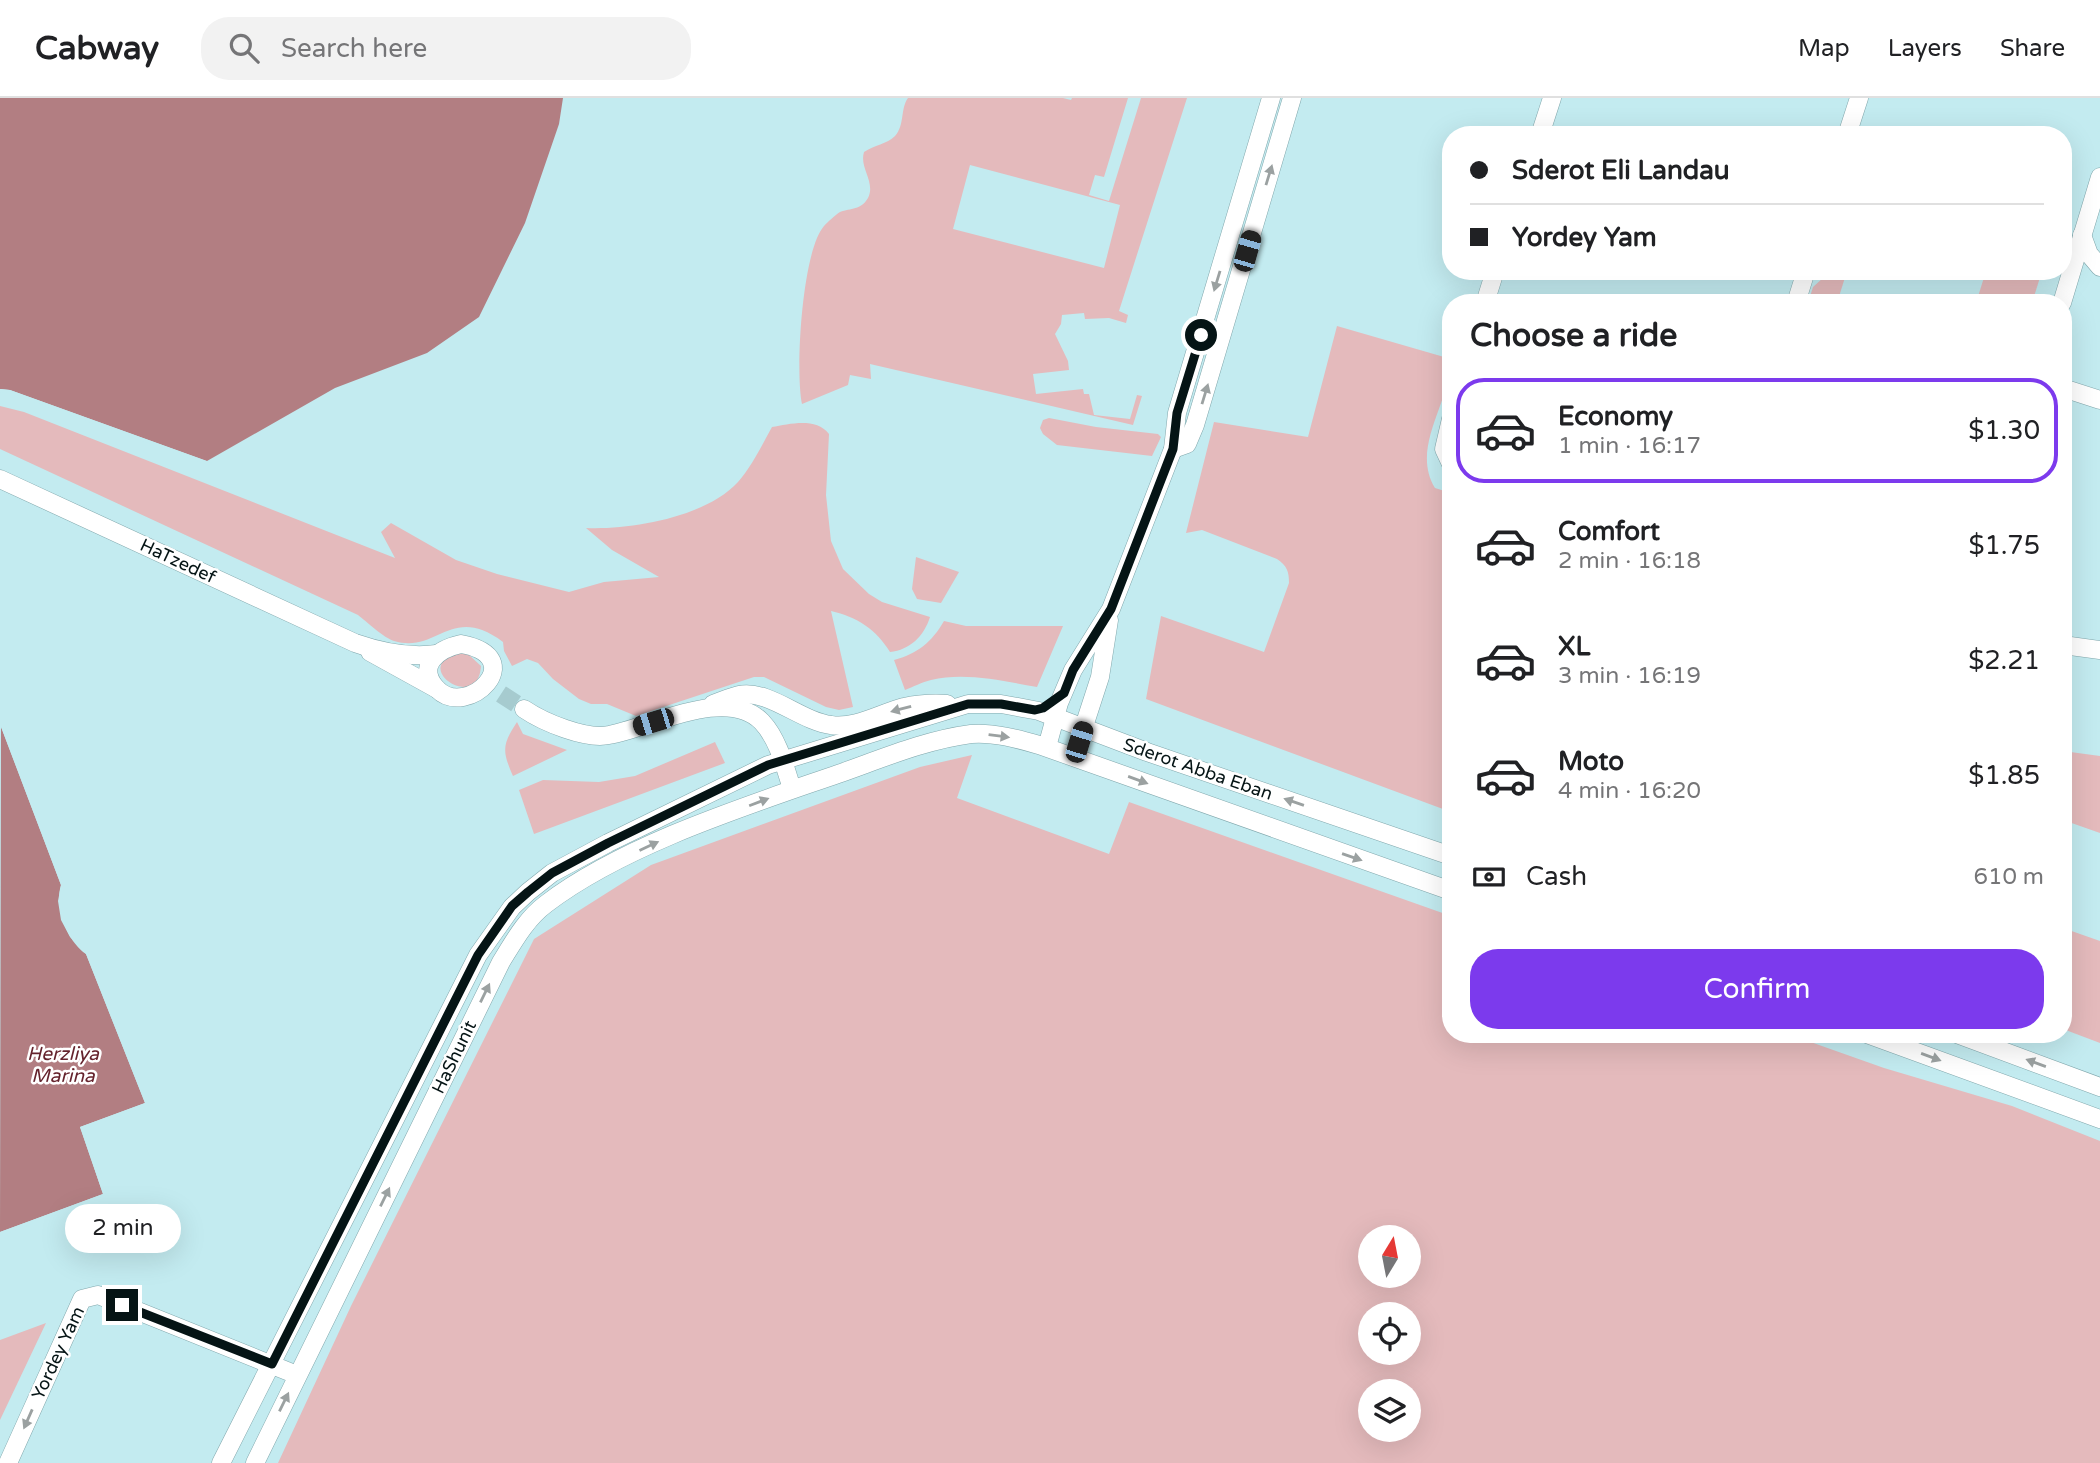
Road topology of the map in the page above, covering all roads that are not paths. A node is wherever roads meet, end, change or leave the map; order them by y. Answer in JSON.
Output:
{"nodes":[{"id":1,"x":1271,"y":98,"type":"edge"},
{"id":2,"x":1292,"y":98,"type":"edge"},
{"id":3,"x":1552,"y":98,"type":"edge"},
{"id":4,"x":1859,"y":98,"type":"edge"},
{"id":5,"x":1543,"y":126,"type":"edge"},
{"id":6,"x":1850,"y":126,"type":"edge"},
{"id":7,"x":2100,"y":177,"type":"edge"},
{"id":8,"x":2082,"y":234,"type":"junction"},
{"id":9,"x":2072,"y":255,"type":"edge"},
{"id":10,"x":2100,"y":267,"type":"edge"},
{"id":11,"x":2072,"y":391,"type":"edge"},
{"id":12,"x":2100,"y":400,"type":"edge"},
{"id":13,"x":1173,"y":449,"type":"junction"},
{"id":14,"x":0,"y":479,"type":"edge"},
{"id":15,"x":1111,"y":609,"type":"junction"},
{"id":16,"x":355,"y":643,"type":"junction"},
{"id":17,"x":2072,"y":646,"type":"edge"},
{"id":18,"x":2100,"y":650,"type":"edge"},
{"id":19,"x":437,"y":654,"type":"junction"},
{"id":20,"x":437,"y":689,"type":"junction"},
{"id":21,"x":1095,"y":690,"type":"junction"},
{"id":22,"x":1064,"y":693,"type":"junction"},
{"id":23,"x":968,"y":704,"type":"junction"},
{"id":24,"x":699,"y":708,"type":"junction"},
{"id":25,"x":524,"y":709,"type":"tunnel mouth"},
{"id":26,"x":1035,"y":710,"type":"junction"},
{"id":27,"x":1056,"y":718,"type":"junction"},
{"id":28,"x":1083,"y":726,"type":"junction"},
{"id":29,"x":1119,"y":741,"type":"junction"},
{"id":30,"x":1047,"y":747,"type":"junction"},
{"id":31,"x":1074,"y":757,"type":"junction"},
{"id":32,"x":783,"y":762,"type":"junction"},
{"id":33,"x":792,"y":789,"type":"junction"},
{"id":34,"x":1442,"y":853,"type":"edge"},
{"id":35,"x":1442,"y":888,"type":"edge"},
{"id":36,"x":1892,"y":1043,"type":"edge"},
{"id":37,"x":1981,"y":1043,"type":"edge"},
{"id":38,"x":1993,"y":1043,"type":"edge"},
{"id":39,"x":2000,"y":1050,"type":"junction"},
{"id":40,"x":2100,"y":1087,"type":"edge"},
{"id":41,"x":2100,"y":1119,"type":"edge"},
{"id":42,"x":272,"y":1364,"type":"junction"},
{"id":43,"x":297,"y":1375,"type":"junction"},
{"id":44,"x":8,"y":1463,"type":"edge"},
{"id":45,"x":220,"y":1463,"type":"edge"},
{"id":46,"x":254,"y":1463,"type":"edge"}],
"edges":[{"from":1,"to":13,"type":"street","one_way":true},
{"from":13,"to":2,"type":"street","one_way":true},
{"from":3,"to":5,"type":"street"},
{"from":4,"to":6,"type":"street"},
{"from":7,"to":8,"type":"street"},
{"from":8,"to":9,"type":"street"},
{"from":8,"to":10,"type":"street"},
{"from":11,"to":12,"type":"street"},
{"from":13,"to":15,"type":"street"},
{"from":14,"to":16,"type":"street","name":"HaTzedef"},
{"from":15,"to":21,"type":"street"},
{"from":15,"to":22,"type":"street"},
{"from":16,"to":19,"type":"street","name":"HaTzedef"},
{"from":16,"to":20,"type":"street","name":"HaTzedef"},
{"from":17,"to":18,"type":"street"},
{"from":19,"to":20,"type":"street"},
{"from":19,"to":20,"type":"street","name":"HaTzedef"},
{"from":21,"to":28,"type":"street"},
{"from":21,"to":29,"type":"street"},
{"from":22,"to":26,"type":"street"},
{"from":22,"to":27,"type":"street"},
{"from":23,"to":24,"type":"street","one_way":true},
{"from":23,"to":26,"type":"street","name":"Sderot Abba Eban"},
{"from":23,"to":32,"type":"street","name":"Sderot Abba Eban"},
{"from":24,"to":25,"type":"street"},
{"from":24,"to":32,"type":"street"},
{"from":26,"to":27,"type":"street","name":"Sderot Abba Eban"},
{"from":27,"to":28,"type":"street","name":"Sderot Abba Eban"},
{"from":27,"to":30,"type":"street"},
{"from":28,"to":29,"type":"street","name":"Sderot Abba Eban"},
{"from":28,"to":31,"type":"street"},
{"from":34,"to":29,"type":"street","name":"Sderot Abba Eban","one_way":true},
{"from":30,"to":31,"type":"street","name":"Sderot Abba Eban"},
{"from":33,"to":30,"type":"street","name":"Sderot Abba Eban","one_way":true},
{"from":31,"to":35,"type":"street","name":"Sderot Abba Eban","one_way":true},
{"from":32,"to":33,"type":"street"},
{"from":32,"to":42,"type":"street","name":"HaShunit"},
{"from":43,"to":33,"type":"street","name":"HaShunit","one_way":true},
{"from":36,"to":41,"type":"street","one_way":true},
{"from":37,"to":39,"type":"street"},
{"from":38,"to":39,"type":"street"},
{"from":40,"to":39,"type":"street","one_way":true},
{"from":42,"to":43,"type":"street","name":"Yordey Yam"},
{"from":42,"to":44,"type":"street","name":"Yordey Yam","one_way":true},
{"from":42,"to":45,"type":"street","name":"HaShunit"},
{"from":46,"to":43,"type":"street","name":"HaShunit","one_way":true}]}
